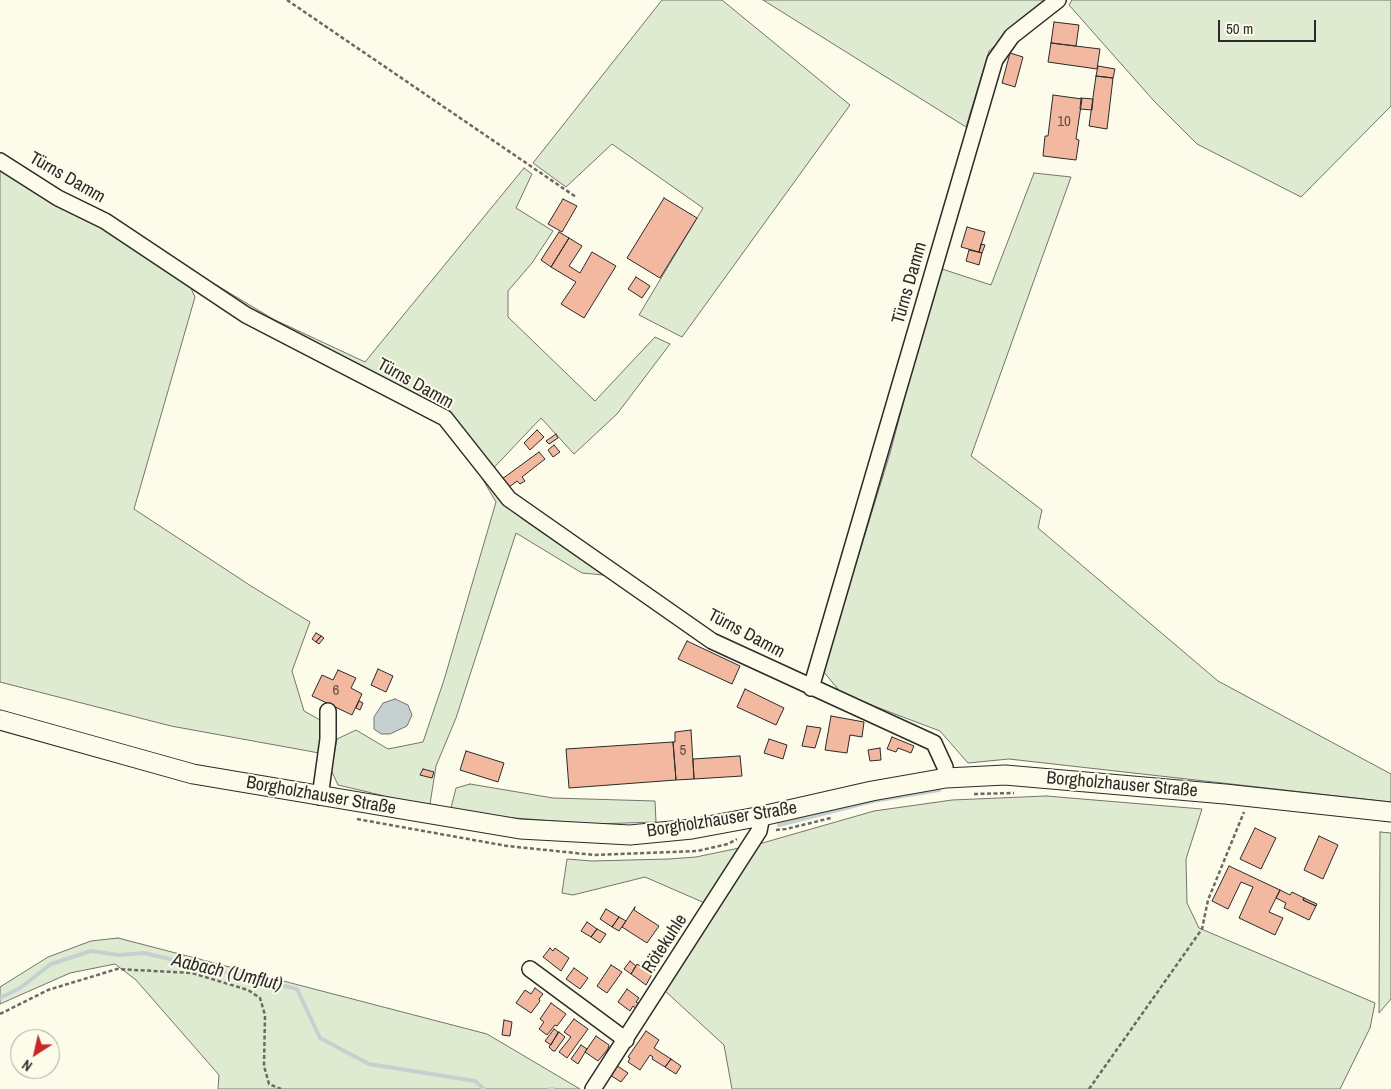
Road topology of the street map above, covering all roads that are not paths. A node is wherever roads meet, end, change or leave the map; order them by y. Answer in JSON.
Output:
{"nodes":[{"id":1,"x":1058,"y":0,"type":"edge"},
{"id":2,"x":0,"y":161,"type":"edge"},
{"id":3,"x":811,"y":688,"type":"junction"},
{"id":4,"x":328,"y":711,"type":"dead end"},
{"id":5,"x":0,"y":720,"type":"edge"},
{"id":6,"x":946,"y":778,"type":"junction"},
{"id":7,"x":320,"y":796,"type":"junction"},
{"id":8,"x":1391,"y":812,"type":"edge"},
{"id":9,"x":761,"y":824,"type":"junction"},
{"id":10,"x":530,"y":970,"type":"dead end"},
{"id":11,"x":626,"y":1040,"type":"junction"},
{"id":12,"x":593,"y":1089,"type":"edge"}],
"edges":[{"from":1,"to":3,"type":"street","name":"Türns Damm"},
{"from":2,"to":3,"type":"street","name":"Türns Damm"},
{"from":3,"to":6,"type":"street","name":"Türns Damm"},
{"from":4,"to":7,"type":"street"},
{"from":5,"to":7,"type":"main road","name":"Borgholzhauser Straße"},
{"from":6,"to":8,"type":"main road","name":"Borgholzhauser Straße"},
{"from":6,"to":9,"type":"main road","name":"Borgholzhauser Straße"},
{"from":7,"to":9,"type":"main road","name":"Borgholzhauser Straße"},
{"from":9,"to":11,"type":"street","name":"Rötekuhle"},
{"from":10,"to":11,"type":"street"},
{"from":11,"to":12,"type":"street","name":"Rötekuhle"}]}
